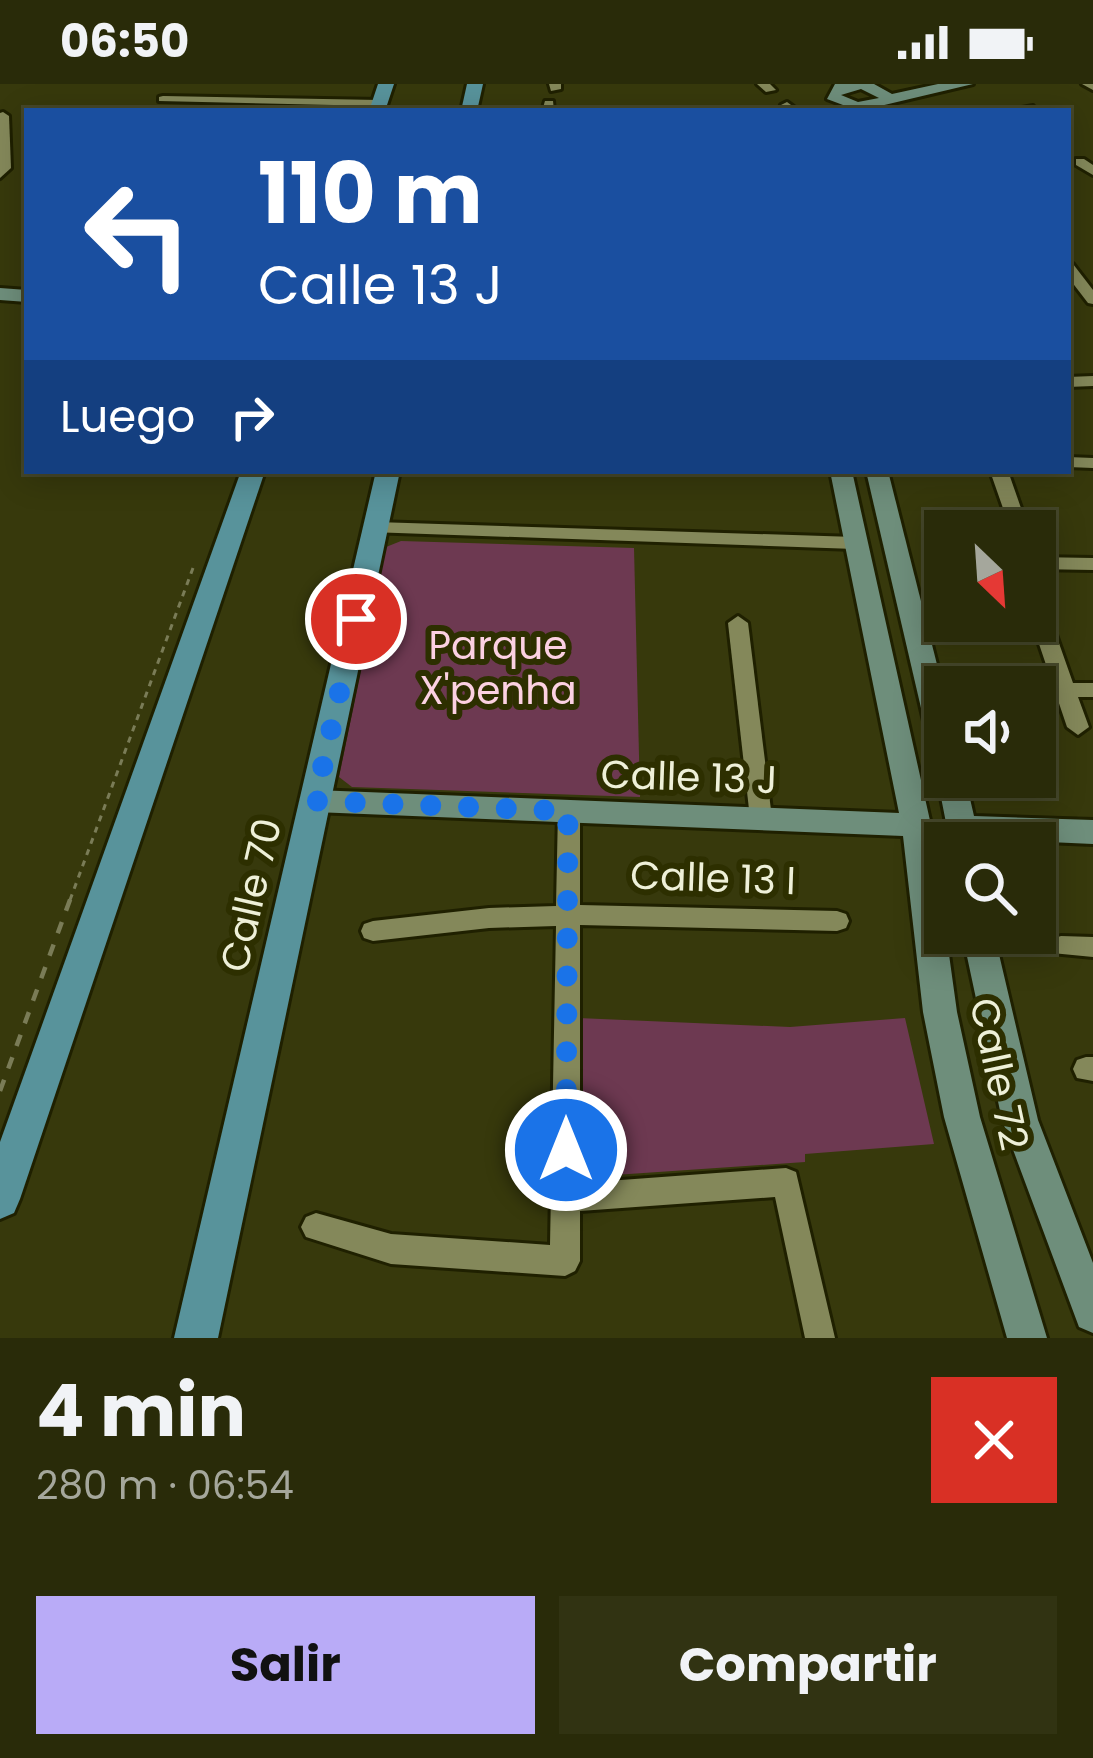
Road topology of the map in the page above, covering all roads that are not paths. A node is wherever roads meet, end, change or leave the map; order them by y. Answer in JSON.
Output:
{"nodes":[{"id":1,"x":386,"y":84,"type":"edge"},
{"id":2,"x":908,"y":84,"type":"edge"},
{"id":3,"x":966,"y":84,"type":"edge"},
{"id":4,"x":865,"y":85,"type":"edge"},
{"id":5,"x":835,"y":86,"type":"edge"},
{"id":6,"x":163,"y":99,"type":"dead end"},
{"id":7,"x":887,"y":105,"type":"edge"},
{"id":8,"x":378,"y":107,"type":"edge"},
{"id":9,"x":856,"y":108,"type":"edge"},
{"id":10,"x":2,"y":126,"type":"edge"},
{"id":11,"x":1086,"y":161,"type":"edge"},
{"id":12,"x":1093,"y":171,"type":"edge"},
{"id":13,"x":0,"y":174,"type":"edge"},
{"id":14,"x":1071,"y":271,"type":"edge"},
{"id":15,"x":1091,"y":298,"type":"edge"},
{"id":16,"x":252,"y":474,"type":"edge"},
{"id":17,"x":387,"y":474,"type":"edge"},
{"id":18,"x":1000,"y":474,"type":"edge"},
{"id":19,"x":842,"y":477,"type":"edge"},
{"id":20,"x":878,"y":479,"type":"edge"},
{"id":21,"x":1013,"y":510,"type":"edge"},
{"id":22,"x":376,"y":528,"type":"junction"},
{"id":23,"x":855,"y":543,"type":"junction"},
{"id":24,"x":1056,"y":563,"type":"edge"},
{"id":25,"x":1093,"y":564,"type":"edge"},
{"id":26,"x":738,"y":623,"type":"dead end"},
{"id":27,"x":914,"y":625,"type":"junction"},
{"id":28,"x":924,"y":625,"type":"edge"},
{"id":29,"x":1050,"y":642,"type":"edge"},
{"id":30,"x":925,"y":666,"type":"edge"},
{"id":31,"x":886,"y":684,"type":"junction"},
{"id":32,"x":924,"y":685,"type":"edge"},
{"id":33,"x":1066,"y":690,"type":"junction"},
{"id":34,"x":1093,"y":690,"type":"edge"},
{"id":35,"x":1078,"y":727,"type":"dead end"},
{"id":36,"x":315,"y":801,"type":"junction"},
{"id":37,"x":568,"y":811,"type":"junction"},
{"id":38,"x":761,"y":818,"type":"junction"},
{"id":39,"x":916,"y":825,"type":"junction"},
{"id":40,"x":1093,"y":832,"type":"edge"},
{"id":41,"x":1056,"y":833,"type":"edge"},
{"id":42,"x":924,"y":866,"type":"edge"},
{"id":43,"x":565,"y":913,"type":"junction"},
{"id":44,"x":837,"y":921,"type":"dead end"},
{"id":45,"x":373,"y":931,"type":"dead end"},
{"id":46,"x":1061,"y":946,"type":"dead end"},
{"id":47,"x":1093,"y":947,"type":"edge"},
{"id":48,"x":940,"y":954,"type":"edge"},
{"id":49,"x":983,"y":954,"type":"edge"},
{"id":50,"x":566,"y":1198,"type":"junction"},
{"id":51,"x":0,"y":1199,"type":"edge"},
{"id":52,"x":316,"y":1228,"type":"dead end"},
{"id":53,"x":1093,"y":1313,"type":"edge"},
{"id":54,"x":196,"y":1338,"type":"edge"},
{"id":55,"x":820,"y":1338,"type":"edge"},
{"id":56,"x":1027,"y":1338,"type":"edge"}],
"edges":[{"from":1,"to":8,"type":"main road"},
{"from":2,"to":4,"type":"main road"},
{"from":3,"to":7,"type":"main road"},
{"from":4,"to":5,"type":"main road"},
{"from":4,"to":7,"type":"main road"},
{"from":5,"to":9,"type":"main road"},
{"from":6,"to":8,"type":"street"},
{"from":10,"to":13,"type":"street"},
{"from":11,"to":12,"type":"street"},
{"from":14,"to":15,"type":"street"},
{"from":16,"to":51,"type":"main road"},
{"from":17,"to":22,"type":"main road","name":"Calle 70"},
{"from":18,"to":21,"type":"street"},
{"from":19,"to":20,"type":"main road"},
{"from":19,"to":23,"type":"main road","name":"Calle 72"},
{"from":20,"to":27,"type":"main road"},
{"from":22,"to":23,"type":"street"},
{"from":22,"to":36,"type":"main road","name":"Calle 70"},
{"from":23,"to":31,"type":"main road","name":"Calle 72"},
{"from":24,"to":25,"type":"street"},
{"from":26,"to":38,"type":"street"},
{"from":27,"to":28,"type":"street"},
{"from":27,"to":30,"type":"main road"},
{"from":29,"to":33,"type":"street"},
{"from":31,"to":32,"type":"main road"},
{"from":31,"to":39,"type":"main road","name":"Calle 72"},
{"from":33,"to":34,"type":"street"},
{"from":33,"to":35,"type":"street"},
{"from":36,"to":37,"type":"main road","name":"Calle 13 J"},
{"from":36,"to":54,"type":"main road","name":"Calle 70"},
{"from":37,"to":38,"type":"main road","name":"Calle 13 J"},
{"from":37,"to":43,"type":"street"},
{"from":38,"to":39,"type":"main road","name":"Calle 13 J"},
{"from":39,"to":42,"type":"main road","name":"Calle 72"},
{"from":40,"to":41,"type":"main road"},
{"from":43,"to":44,"type":"street","name":"Calle 13 I"},
{"from":43,"to":45,"type":"street","name":"Calle 13 I"},
{"from":43,"to":50,"type":"street"},
{"from":46,"to":47,"type":"street"},
{"from":48,"to":56,"type":"main road","name":"Calle 72"},
{"from":49,"to":53,"type":"main road","name":"Calle 72"},
{"from":50,"to":52,"type":"street"},
{"from":50,"to":55,"type":"street"}]}
